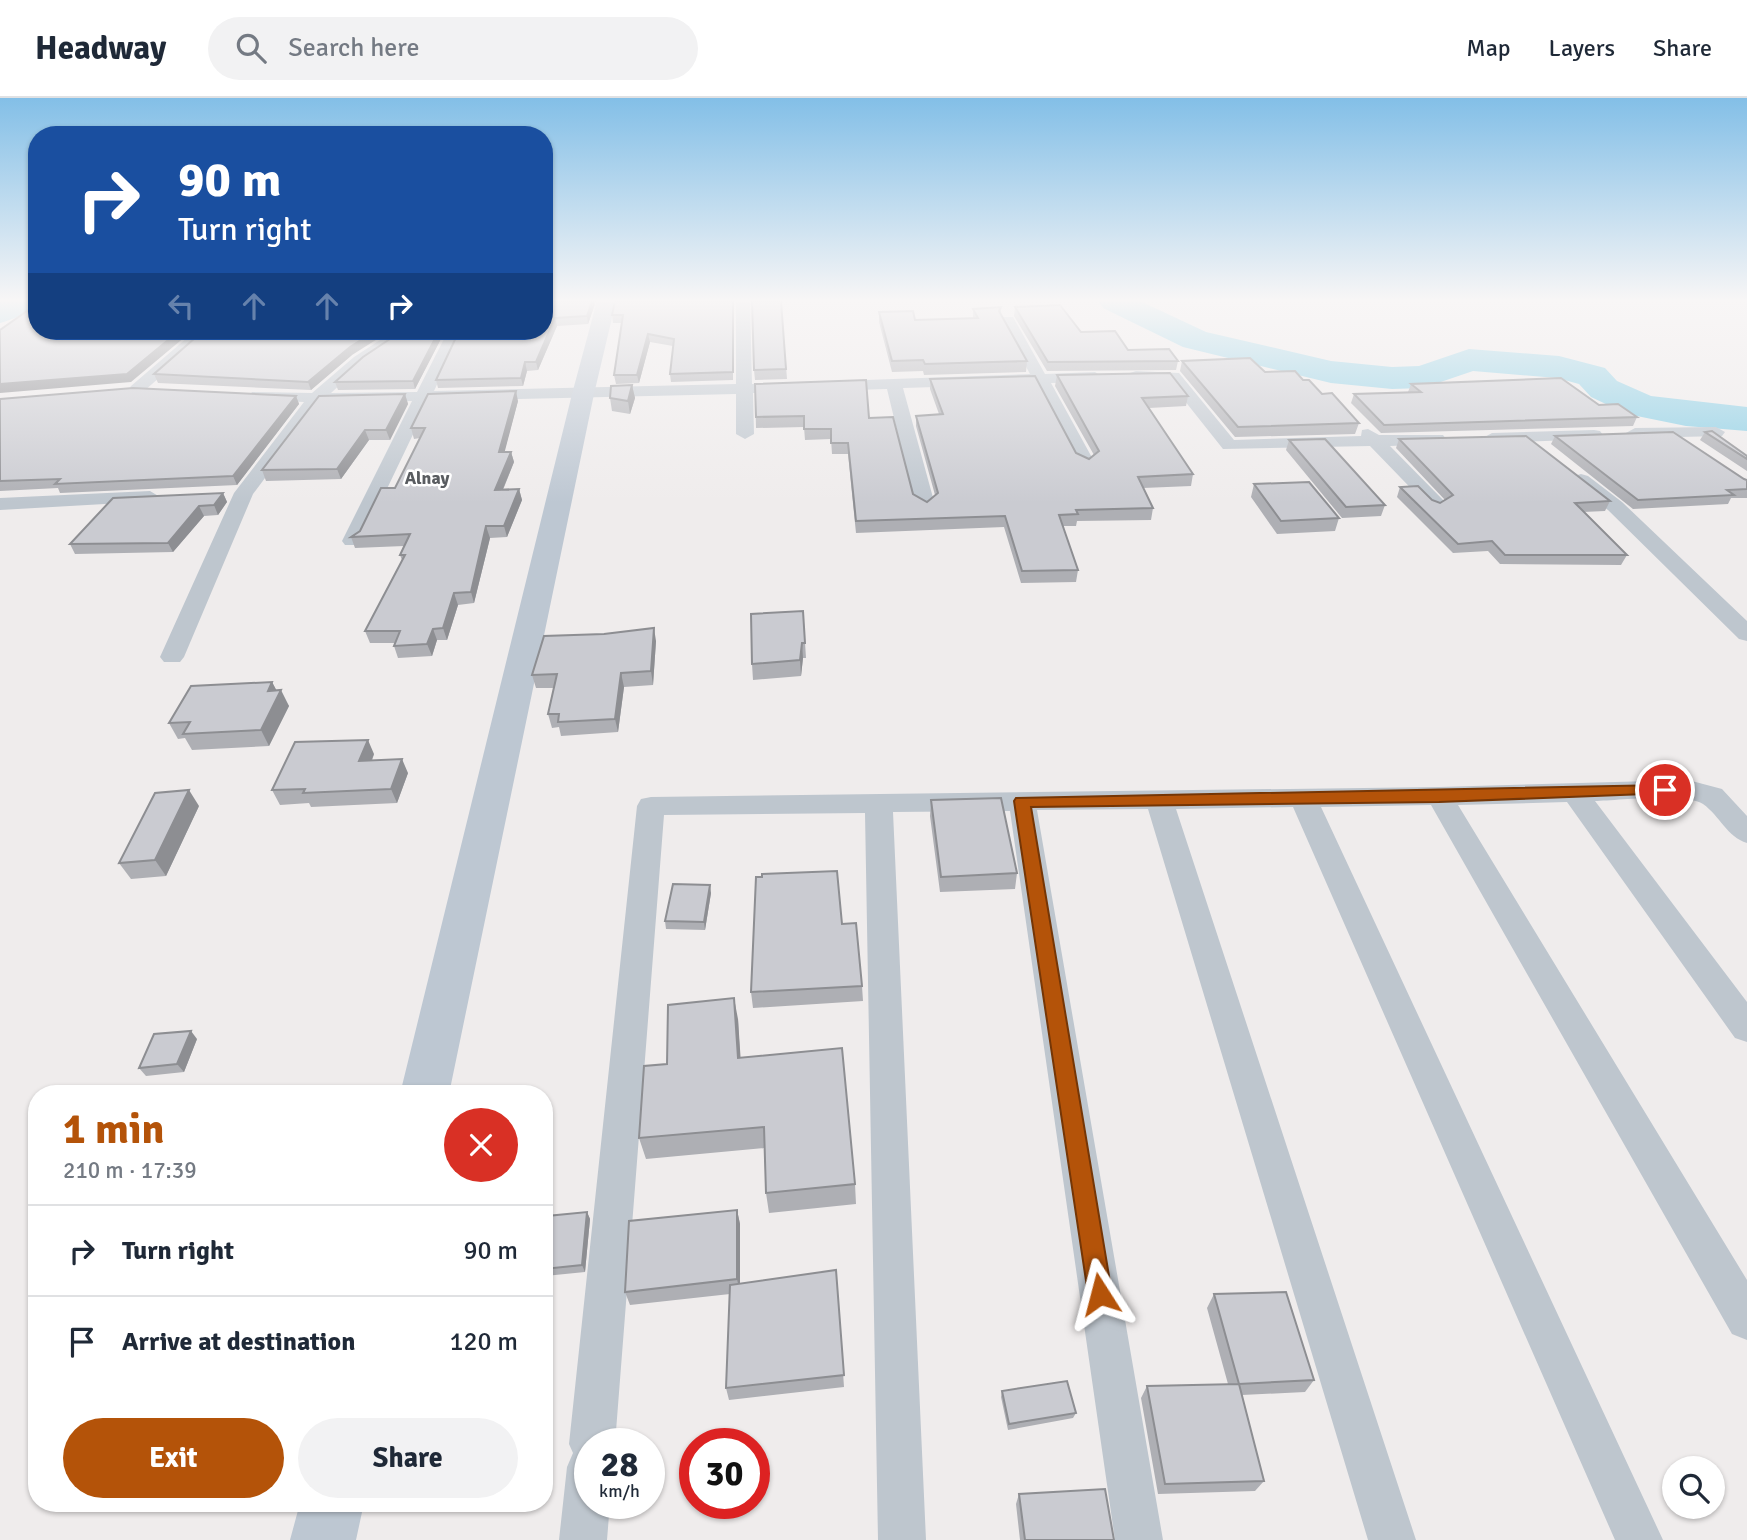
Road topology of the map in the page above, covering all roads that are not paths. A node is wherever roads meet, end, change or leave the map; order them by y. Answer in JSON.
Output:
{"nodes":[{"id":1,"x":156,"y":368,"type":"edge"},
{"id":2,"x":350,"y":368,"type":"edge"},
{"id":3,"x":437,"y":368,"type":"edge"},
{"id":4,"x":590,"y":368,"type":"edge"},
{"id":5,"x":745,"y":368,"type":"edge"},
{"id":6,"x":1033,"y":368,"type":"edge"},
{"id":7,"x":1038,"y":378,"type":"junction"},
{"id":8,"x":892,"y":382,"type":"junction"},
{"id":9,"x":745,"y":388,"type":"junction"},
{"id":10,"x":165,"y":390,"type":"edge"},
{"id":11,"x":248,"y":394,"type":"edge"},
{"id":12,"x":583,"y":394,"type":"junction"},
{"id":13,"x":423,"y":397,"type":"junction"},
{"id":14,"x":316,"y":398,"type":"junction"},
{"id":15,"x":1357,"y":423,"type":"edge"},
{"id":16,"x":1671,"y":432,"type":"junction"},
{"id":17,"x":1716,"y":432,"type":"edge"},
{"id":18,"x":745,"y":435,"type":"dead end"},
{"id":19,"x":1527,"y":437,"type":"junction"},
{"id":20,"x":1376,"y":441,"type":"junction"},
{"id":21,"x":1695,"y":447,"type":"edge"},
{"id":22,"x":1546,"y":452,"type":"edge"},
{"id":23,"x":1086,"y":463,"type":"edge"},
{"id":24,"x":1566,"y":468,"type":"edge"},
{"id":25,"x":244,"y":493,"type":"junction"},
{"id":26,"x":217,"y":494,"type":"edge"},
{"id":27,"x":163,"y":496,"type":"edge"},
{"id":28,"x":0,"y":504,"type":"edge"},
{"id":29,"x":1437,"y":504,"type":"edge"},
{"id":30,"x":925,"y":505,"type":"edge"},
{"id":31,"x":352,"y":541,"type":"edge"},
{"id":32,"x":1747,"y":634,"type":"edge"},
{"id":33,"x":172,"y":657,"type":"dead end"},
{"id":34,"x":1574,"y":793,"type":"junction"},
{"id":35,"x":1439,"y":796,"type":"junction"},
{"id":36,"x":1303,"y":798,"type":"junction"},
{"id":37,"x":1159,"y":800,"type":"junction"},
{"id":38,"x":1022,"y":801,"type":"junction"},
{"id":39,"x":878,"y":803,"type":"junction"},
{"id":40,"x":1747,"y":834,"type":"edge"},
{"id":41,"x":1747,"y":1028,"type":"edge"},
{"id":42,"x":426,"y":1085,"type":"edge"},
{"id":43,"x":1747,"y":1319,"type":"edge"},
{"id":44,"x":593,"y":1428,"type":"edge"},
{"id":45,"x":330,"y":1512,"type":"edge"},
{"id":46,"x":585,"y":1519,"type":"edge"},
{"id":47,"x":323,"y":1540,"type":"edge"},
{"id":48,"x":583,"y":1540,"type":"edge"},
{"id":49,"x":902,"y":1540,"type":"edge"},
{"id":50,"x":1139,"y":1540,"type":"edge"},
{"id":51,"x":1392,"y":1540,"type":"edge"},
{"id":52,"x":1639,"y":1540,"type":"edge"}],
"edges":[{"from":1,"to":10,"type":"street"},
{"from":2,"to":14,"type":"street"},
{"from":3,"to":13,"type":"street"},
{"from":4,"to":12,"type":"main road"},
{"from":5,"to":9,"type":"street"},
{"from":6,"to":7,"type":"street"},
{"from":7,"to":8,"type":"street"},
{"from":7,"to":20,"type":"street"},
{"from":7,"to":23,"type":"street"},
{"from":8,"to":9,"type":"street"},
{"from":8,"to":30,"type":"street"},
{"from":9,"to":12,"type":"street"},
{"from":9,"to":18,"type":"street"},
{"from":11,"to":14,"type":"street"},
{"from":12,"to":13,"type":"street"},
{"from":12,"to":42,"type":"main road"},
{"from":13,"to":14,"type":"street"},
{"from":13,"to":31,"type":"street"},
{"from":14,"to":25,"type":"street"},
{"from":15,"to":20,"type":"street"},
{"from":16,"to":17,"type":"street"},
{"from":16,"to":19,"type":"street"},
{"from":16,"to":21,"type":"street"},
{"from":19,"to":20,"type":"street"},
{"from":19,"to":22,"type":"street"},
{"from":20,"to":29,"type":"street"},
{"from":24,"to":32,"type":"street"},
{"from":25,"to":26,"type":"street"},
{"from":25,"to":33,"type":"street"},
{"from":27,"to":28,"type":"street"},
{"from":34,"to":35,"type":"street"},
{"from":34,"to":40,"type":"street"},
{"from":34,"to":41,"type":"street"},
{"from":35,"to":36,"type":"street"},
{"from":35,"to":43,"type":"street"},
{"from":36,"to":37,"type":"street"},
{"from":36,"to":52,"type":"street"},
{"from":37,"to":38,"type":"street"},
{"from":37,"to":51,"type":"street"},
{"from":38,"to":39,"type":"street"},
{"from":38,"to":50,"type":"street"},
{"from":39,"to":44,"type":"street"},
{"from":39,"to":49,"type":"street"},
{"from":45,"to":47,"type":"main road"},
{"from":46,"to":48,"type":"street"}]}
